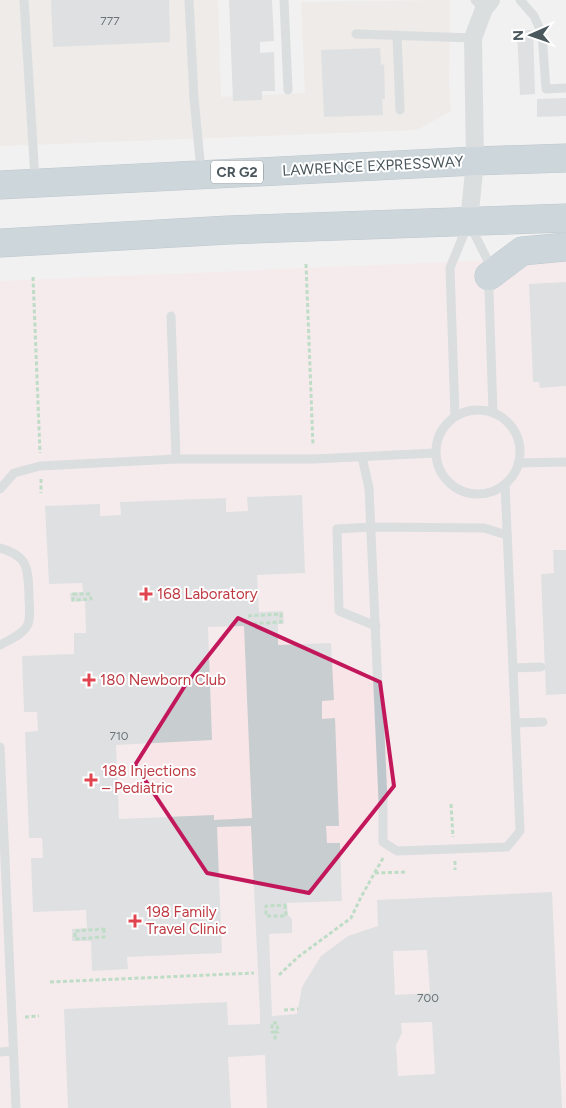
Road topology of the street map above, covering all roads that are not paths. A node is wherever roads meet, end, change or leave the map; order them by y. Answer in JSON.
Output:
{"nodes":[{"id":1,"x":24,"y":0,"type":"edge"},
{"id":2,"x":188,"y":0,"type":"edge"},
{"id":3,"x":284,"y":0,"type":"edge"},
{"id":4,"x":520,"y":0,"type":"edge"},
{"id":5,"x":483,"y":3,"type":"edge"},
{"id":6,"x":356,"y":34,"type":"dead end"},
{"id":7,"x":397,"y":35,"type":"junction"},
{"id":8,"x":473,"y":38,"type":"junction"},
{"id":9,"x":566,"y":88,"type":"edge"},
{"id":10,"x":288,"y":90,"type":"dead end"},
{"id":11,"x":400,"y":110,"type":"dead end"},
{"id":12,"x":566,"y":158,"type":"edge"},
{"id":13,"x":475,"y":161,"type":"junction"},
{"id":14,"x":201,"y":174,"type":"junction"},
{"id":15,"x":35,"y":183,"type":"junction"},
{"id":16,"x":0,"y":185,"type":"edge"},
{"id":17,"x":566,"y":218,"type":"edge"},
{"id":18,"x":469,"y":222,"type":"junction"},
{"id":19,"x":0,"y":243,"type":"edge"},
{"id":20,"x":566,"y":247,"type":"edge"},
{"id":21,"x":489,"y":276,"type":"junction"},
{"id":22,"x":171,"y":316,"type":"dead end"},
{"id":23,"x":493,"y":413,"type":"junction"},
{"id":24,"x":455,"y":416,"type":"junction"},
{"id":25,"x":435,"y":453,"type":"junction"},
{"id":26,"x":362,"y":457,"type":"junction"},
{"id":27,"x":176,"y":459,"type":"junction"},
{"id":28,"x":566,"y":462,"type":"edge"},
{"id":29,"x":518,"y":464,"type":"junction"},
{"id":30,"x":505,"y":484,"type":"junction"},
{"id":31,"x":0,"y":489,"type":"edge"},
{"id":32,"x":371,"y":527,"type":"junction"},
{"id":33,"x":507,"y":535,"type":"junction"},
{"id":34,"x":0,"y":548,"type":"edge"},
{"id":35,"x":376,"y":626,"type":"junction"},
{"id":36,"x":0,"y":645,"type":"edge"},
{"id":37,"x":541,"y":667,"type":"dead end"},
{"id":38,"x":513,"y":668,"type":"junction"},
{"id":39,"x":543,"y":722,"type":"dead end"},
{"id":40,"x":516,"y":723,"type":"junction"},
{"id":41,"x":0,"y":747,"type":"edge"},
{"id":42,"x":2,"y":849,"type":"edge"},
{"id":43,"x":13,"y":1051,"type":"junction"},
{"id":44,"x":0,"y":1052,"type":"edge"},
{"id":45,"x":16,"y":1108,"type":"edge"}],
"edges":[{"from":1,"to":15,"type":"lane"},
{"from":2,"to":14,"type":"lane"},
{"from":3,"to":10,"type":"lane"},
{"from":4,"to":9,"type":"lane"},
{"from":5,"to":8,"type":"street"},
{"from":6,"to":7,"type":"lane"},
{"from":7,"to":8,"type":"lane"},
{"from":7,"to":11,"type":"lane"},
{"from":8,"to":13,"type":"street"},
{"from":12,"to":13,"type":"highway","name":"LAWRENCE EXPRESSWAY","number":"CR G2"},
{"from":13,"to":14,"type":"highway","name":"LAWRENCE EXPRESSWAY","number":"CR G2"},
{"from":13,"to":18,"type":"street"},
{"from":14,"to":15,"type":"highway","name":"LAWRENCE EXPRESSWAY","number":"CR G2"},
{"from":15,"to":16,"type":"highway","name":"LAWRENCE EXPRESSWAY","number":"CR G2"},
{"from":17,"to":18,"type":"highway"},
{"from":18,"to":19,"type":"highway"},
{"from":18,"to":21,"type":"lane"},
{"from":18,"to":24,"type":"lane"},
{"from":20,"to":21,"type":"highway"},
{"from":21,"to":23,"type":"lane"},
{"from":22,"to":27,"type":"lane"},
{"from":23,"to":24,"type":"lane"},
{"from":23,"to":29,"type":"lane"},
{"from":24,"to":25,"type":"lane"},
{"from":25,"to":26,"type":"lane"},
{"from":25,"to":30,"type":"lane"},
{"from":26,"to":27,"type":"lane"},
{"from":26,"to":32,"type":"lane"},
{"from":27,"to":31,"type":"lane"},
{"from":28,"to":29,"type":"lane"},
{"from":29,"to":30,"type":"lane"},
{"from":30,"to":33,"type":"lane"},
{"from":32,"to":33,"type":"lane"},
{"from":32,"to":35,"type":"lane"},
{"from":32,"to":35,"type":"lane"},
{"from":33,"to":38,"type":"lane"},
{"from":34,"to":36,"type":"lane"},
{"from":35,"to":40,"type":"lane"},
{"from":37,"to":38,"type":"lane"},
{"from":38,"to":40,"type":"lane"},
{"from":39,"to":40,"type":"lane"},
{"from":41,"to":42,"type":"lane"},
{"from":42,"to":43,"type":"lane"},
{"from":43,"to":44,"type":"lane"},
{"from":43,"to":45,"type":"lane"}]}
